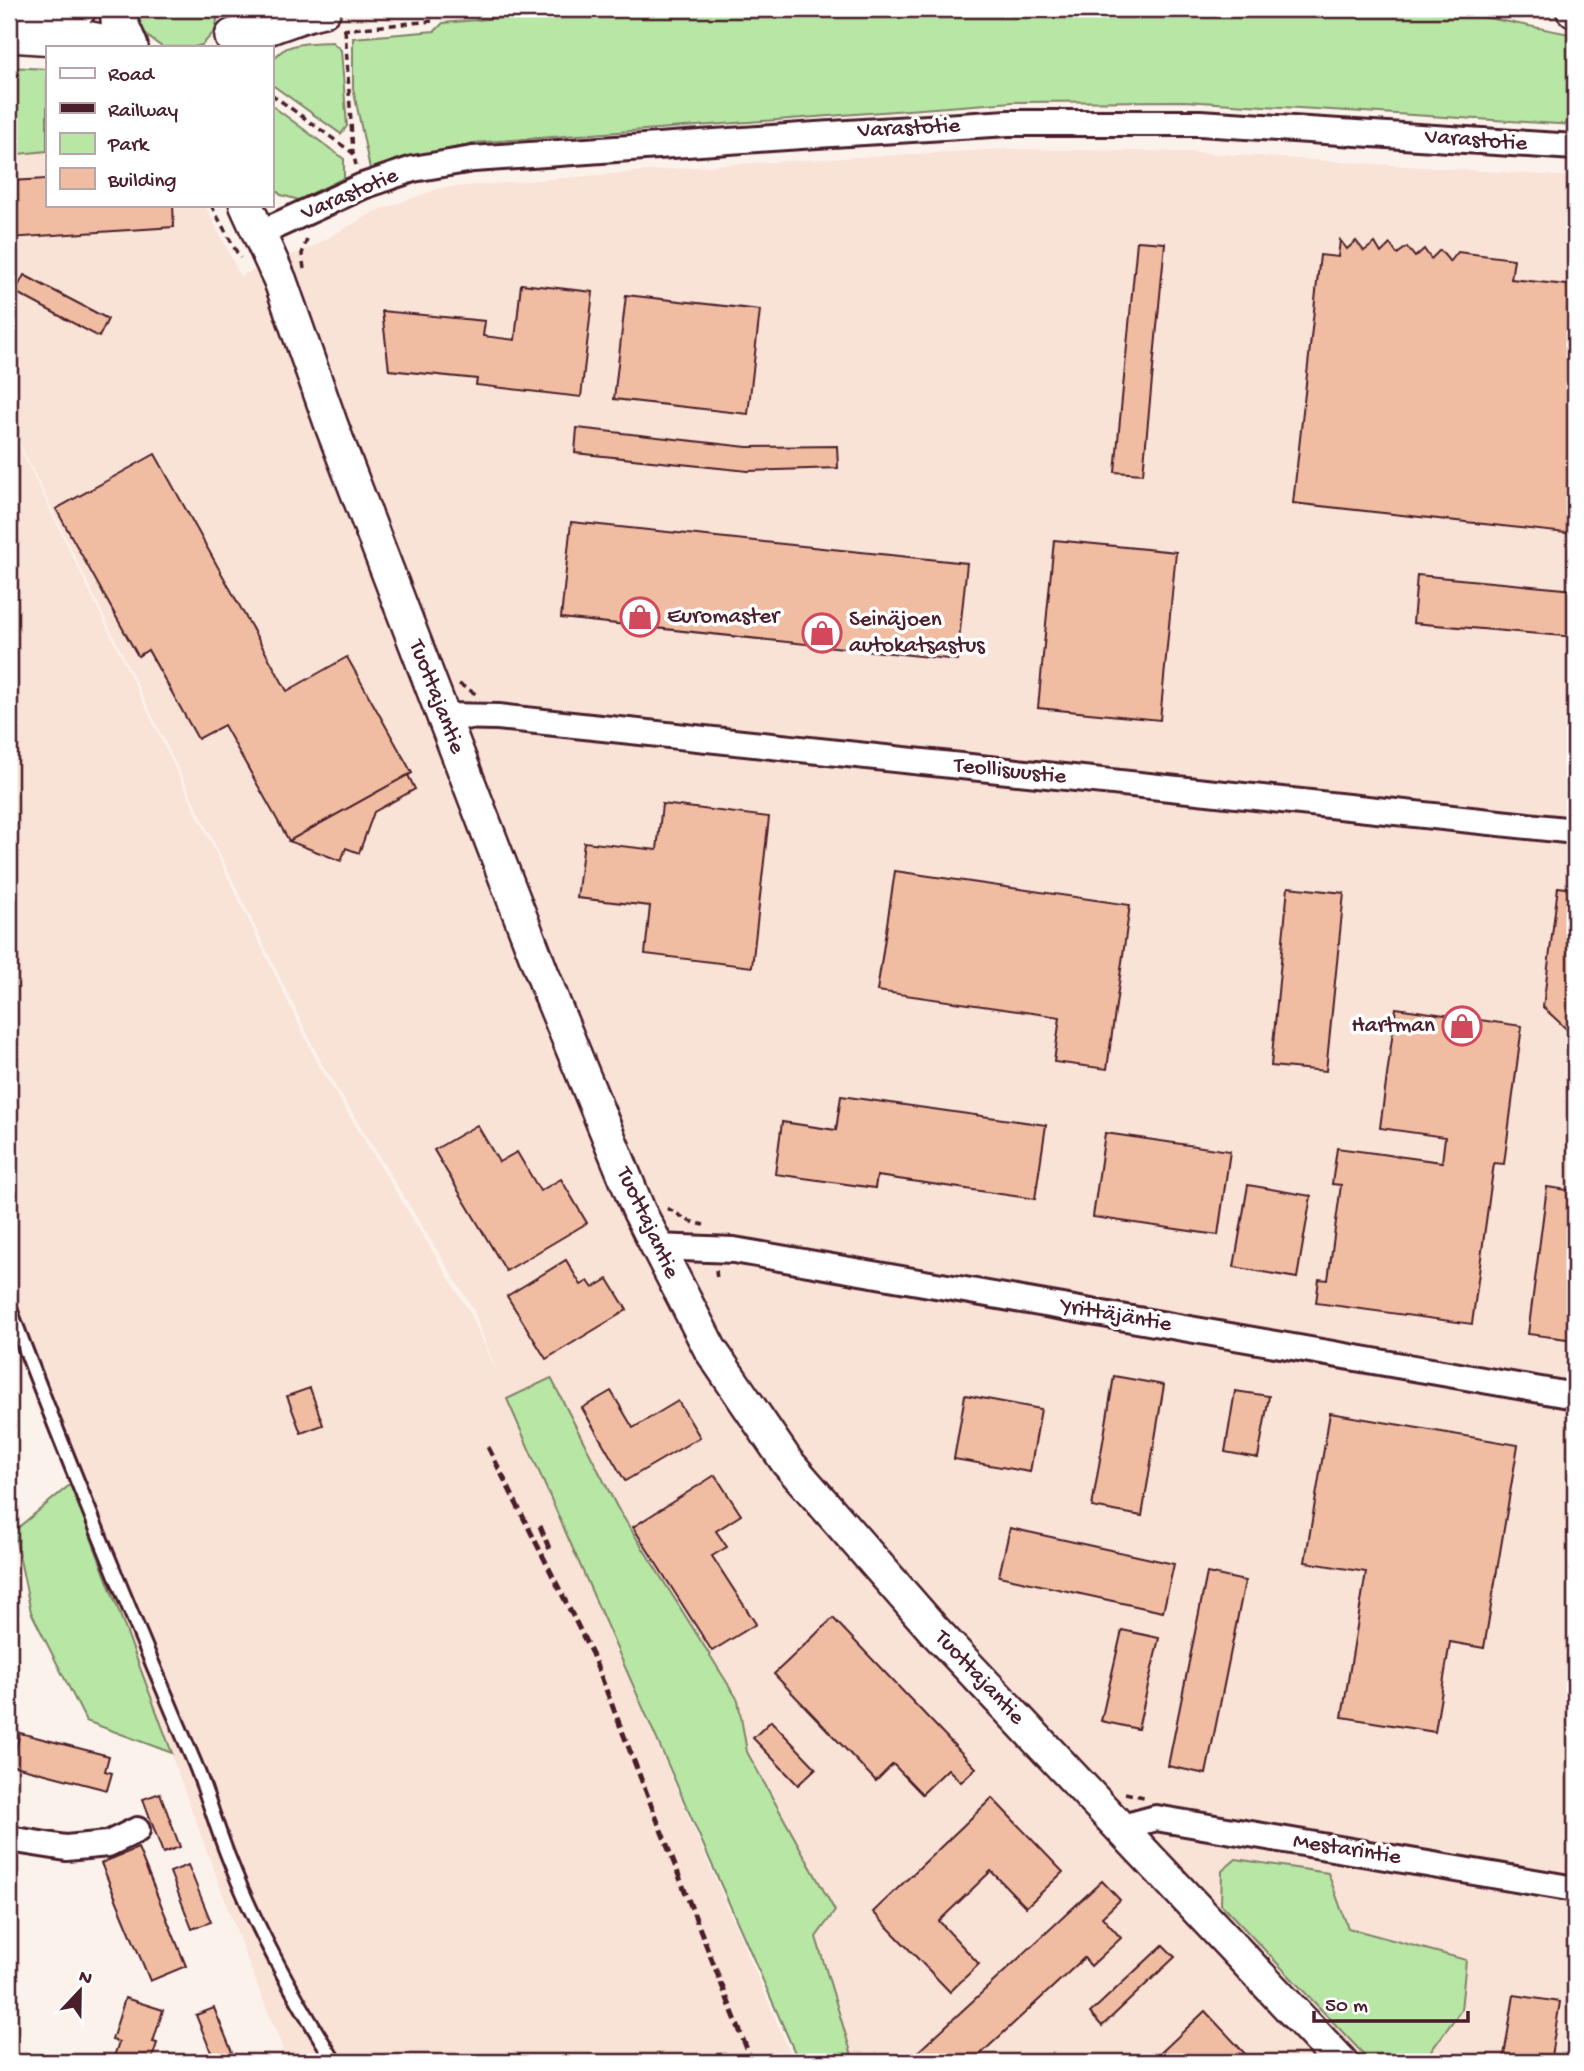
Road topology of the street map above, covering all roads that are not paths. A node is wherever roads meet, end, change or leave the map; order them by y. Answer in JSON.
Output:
{"nodes":[{"id":1,"x":78,"y":9,"type":"edge"},
{"id":2,"x":119,"y":9,"type":"edge"},
{"id":3,"x":334,"y":19,"type":"edge"},
{"id":4,"x":233,"y":31,"type":"edge"},
{"id":5,"x":10,"y":34,"type":"edge"},
{"id":6,"x":125,"y":46,"type":"edge"},
{"id":7,"x":129,"y":46,"type":"edge"},
{"id":8,"x":1575,"y":147,"type":"edge"},
{"id":9,"x":246,"y":206,"type":"edge"},
{"id":10,"x":249,"y":246,"type":"junction"},
{"id":11,"x":444,"y":716,"type":"junction"},
{"id":12,"x":1575,"y":831,"type":"edge"},
{"id":13,"x":656,"y":1247,"type":"junction"},
{"id":14,"x":9,"y":1306,"type":"edge"},
{"id":15,"x":1575,"y":1395,"type":"edge"},
{"id":16,"x":1119,"y":1828,"type":"junction"},
{"id":17,"x":137,"y":1830,"type":"dead end"},
{"id":18,"x":9,"y":1839,"type":"edge"},
{"id":19,"x":1575,"y":1889,"type":"edge"},
{"id":20,"x":335,"y":2062,"type":"edge"},
{"id":21,"x":1341,"y":2062,"type":"edge"}],
"edges":[{"from":1,"to":5,"type":"main road"},
{"from":2,"to":7,"type":"main road"},
{"from":3,"to":4,"type":"main road"},
{"from":5,"to":6,"type":"main road"},
{"from":8,"to":10,"type":"street","name":"Varastotie"},
{"from":9,"to":10,"type":"street","name":"Tuottajantie"},
{"from":10,"to":11,"type":"street","name":"Tuottajantie"},
{"from":11,"to":12,"type":"street","name":"Teollisuustie"},
{"from":11,"to":13,"type":"street","name":"Tuottajantie"},
{"from":13,"to":15,"type":"street","name":"Yrittäjäntie"},
{"from":13,"to":16,"type":"street","name":"Tuottajantie"},
{"from":14,"to":20,"type":"lane"},
{"from":16,"to":19,"type":"street","name":"Mestarintie"},
{"from":16,"to":21,"type":"street","name":"Tuottajantie"},
{"from":17,"to":18,"type":"street"}]}
